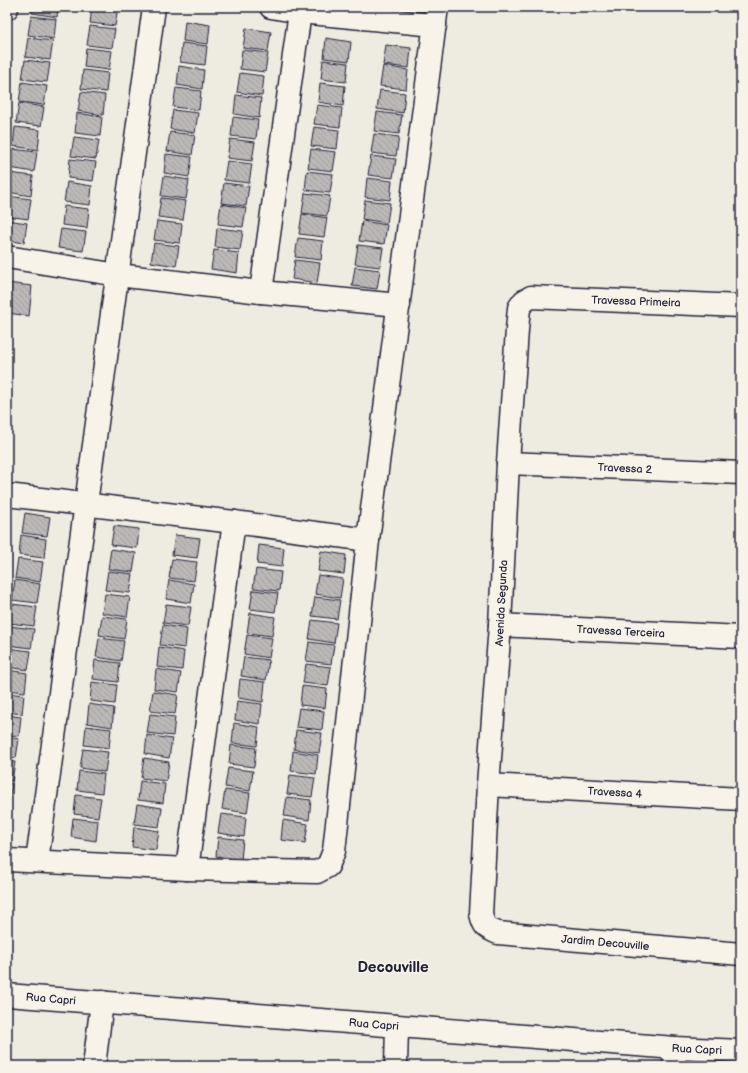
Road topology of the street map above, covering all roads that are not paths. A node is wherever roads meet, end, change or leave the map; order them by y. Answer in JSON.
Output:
{"nodes":[{"id":1,"x":154,"y":7,"type":"edge"},
{"id":2,"x":271,"y":7,"type":"edge"},
{"id":3,"x":300,"y":12,"type":"junction"},
{"id":4,"x":436,"y":16,"type":"edge"},
{"id":5,"x":7,"y":257,"type":"edge"},
{"id":6,"x":118,"y":275,"type":"junction"},
{"id":7,"x":261,"y":292,"type":"junction"},
{"id":8,"x":530,"y":297,"type":"joint"},
{"id":9,"x":400,"y":305,"type":"junction"},
{"id":10,"x":741,"y":306,"type":"edge"},
{"id":11,"x":508,"y":463,"type":"junction"},
{"id":12,"x":741,"y":473,"type":"edge"},
{"id":13,"x":7,"y":495,"type":"edge"},
{"id":14,"x":86,"y":504,"type":"junction"},
{"id":15,"x":234,"y":522,"type":"junction"},
{"id":16,"x":368,"y":540,"type":"junction"},
{"id":17,"x":500,"y":625,"type":"junction"},
{"id":18,"x":741,"y":637,"type":"edge"},
{"id":19,"x":488,"y":785,"type":"junction"},
{"id":20,"x":741,"y":799,"type":"edge"},
{"id":21,"x":7,"y":860,"type":"edge"},
{"id":22,"x":37,"y":861,"type":"junction"},
{"id":23,"x":187,"y":869,"type":"junction"},
{"id":24,"x":481,"y":914,"type":"joint"},
{"id":25,"x":741,"y":954,"type":"edge"},
{"id":26,"x":7,"y":995,"type":"edge"},
{"id":27,"x":102,"y":1002,"type":"junction"},
{"id":28,"x":397,"y":1026,"type":"junction"},
{"id":29,"x":741,"y":1051,"type":"edge"},
{"id":30,"x":675,"y":1057,"type":"edge"},
{"id":31,"x":94,"y":1066,"type":"edge"},
{"id":32,"x":396,"y":1066,"type":"edge"}],
"edges":[{"from":1,"to":6,"type":"street"},
{"from":2,"to":3,"type":"street"},
{"from":3,"to":4,"type":"street"},
{"from":3,"to":7,"type":"street"},
{"from":4,"to":9,"type":"street"},
{"from":5,"to":6,"type":"street"},
{"from":6,"to":7,"type":"street"},
{"from":6,"to":14,"type":"street"},
{"from":7,"to":9,"type":"street"},
{"from":8,"to":10,"type":"street","name":"Travessa Primeira"},
{"from":8,"to":11,"type":"street","name":"Avenida Segunda"},
{"from":9,"to":16,"type":"street"},
{"from":11,"to":12,"type":"street","name":"Travessa 2"},
{"from":11,"to":17,"type":"street","name":"Avenida Segunda"},
{"from":13,"to":14,"type":"street"},
{"from":14,"to":15,"type":"street"},
{"from":14,"to":22,"type":"street"},
{"from":15,"to":16,"type":"street"},
{"from":15,"to":23,"type":"street"},
{"from":16,"to":23,"type":"street"},
{"from":17,"to":18,"type":"street","name":"Travessa Terceira"},
{"from":17,"to":19,"type":"street","name":"Avenida Segunda"},
{"from":19,"to":20,"type":"street","name":"Travessa 4"},
{"from":19,"to":24,"type":"street","name":"Avenida Segunda"},
{"from":21,"to":22,"type":"street"},
{"from":22,"to":23,"type":"street"},
{"from":24,"to":25,"type":"street","name":"Jardim Decouville"},
{"from":26,"to":27,"type":"street","name":"Rua Capri"},
{"from":27,"to":28,"type":"street","name":"Rua Capri"},
{"from":27,"to":31,"type":"street"},
{"from":28,"to":30,"type":"street","name":"Rua Capri"},
{"from":28,"to":32,"type":"street"},
{"from":29,"to":30,"type":"street","name":"Rua Capri"}]}
